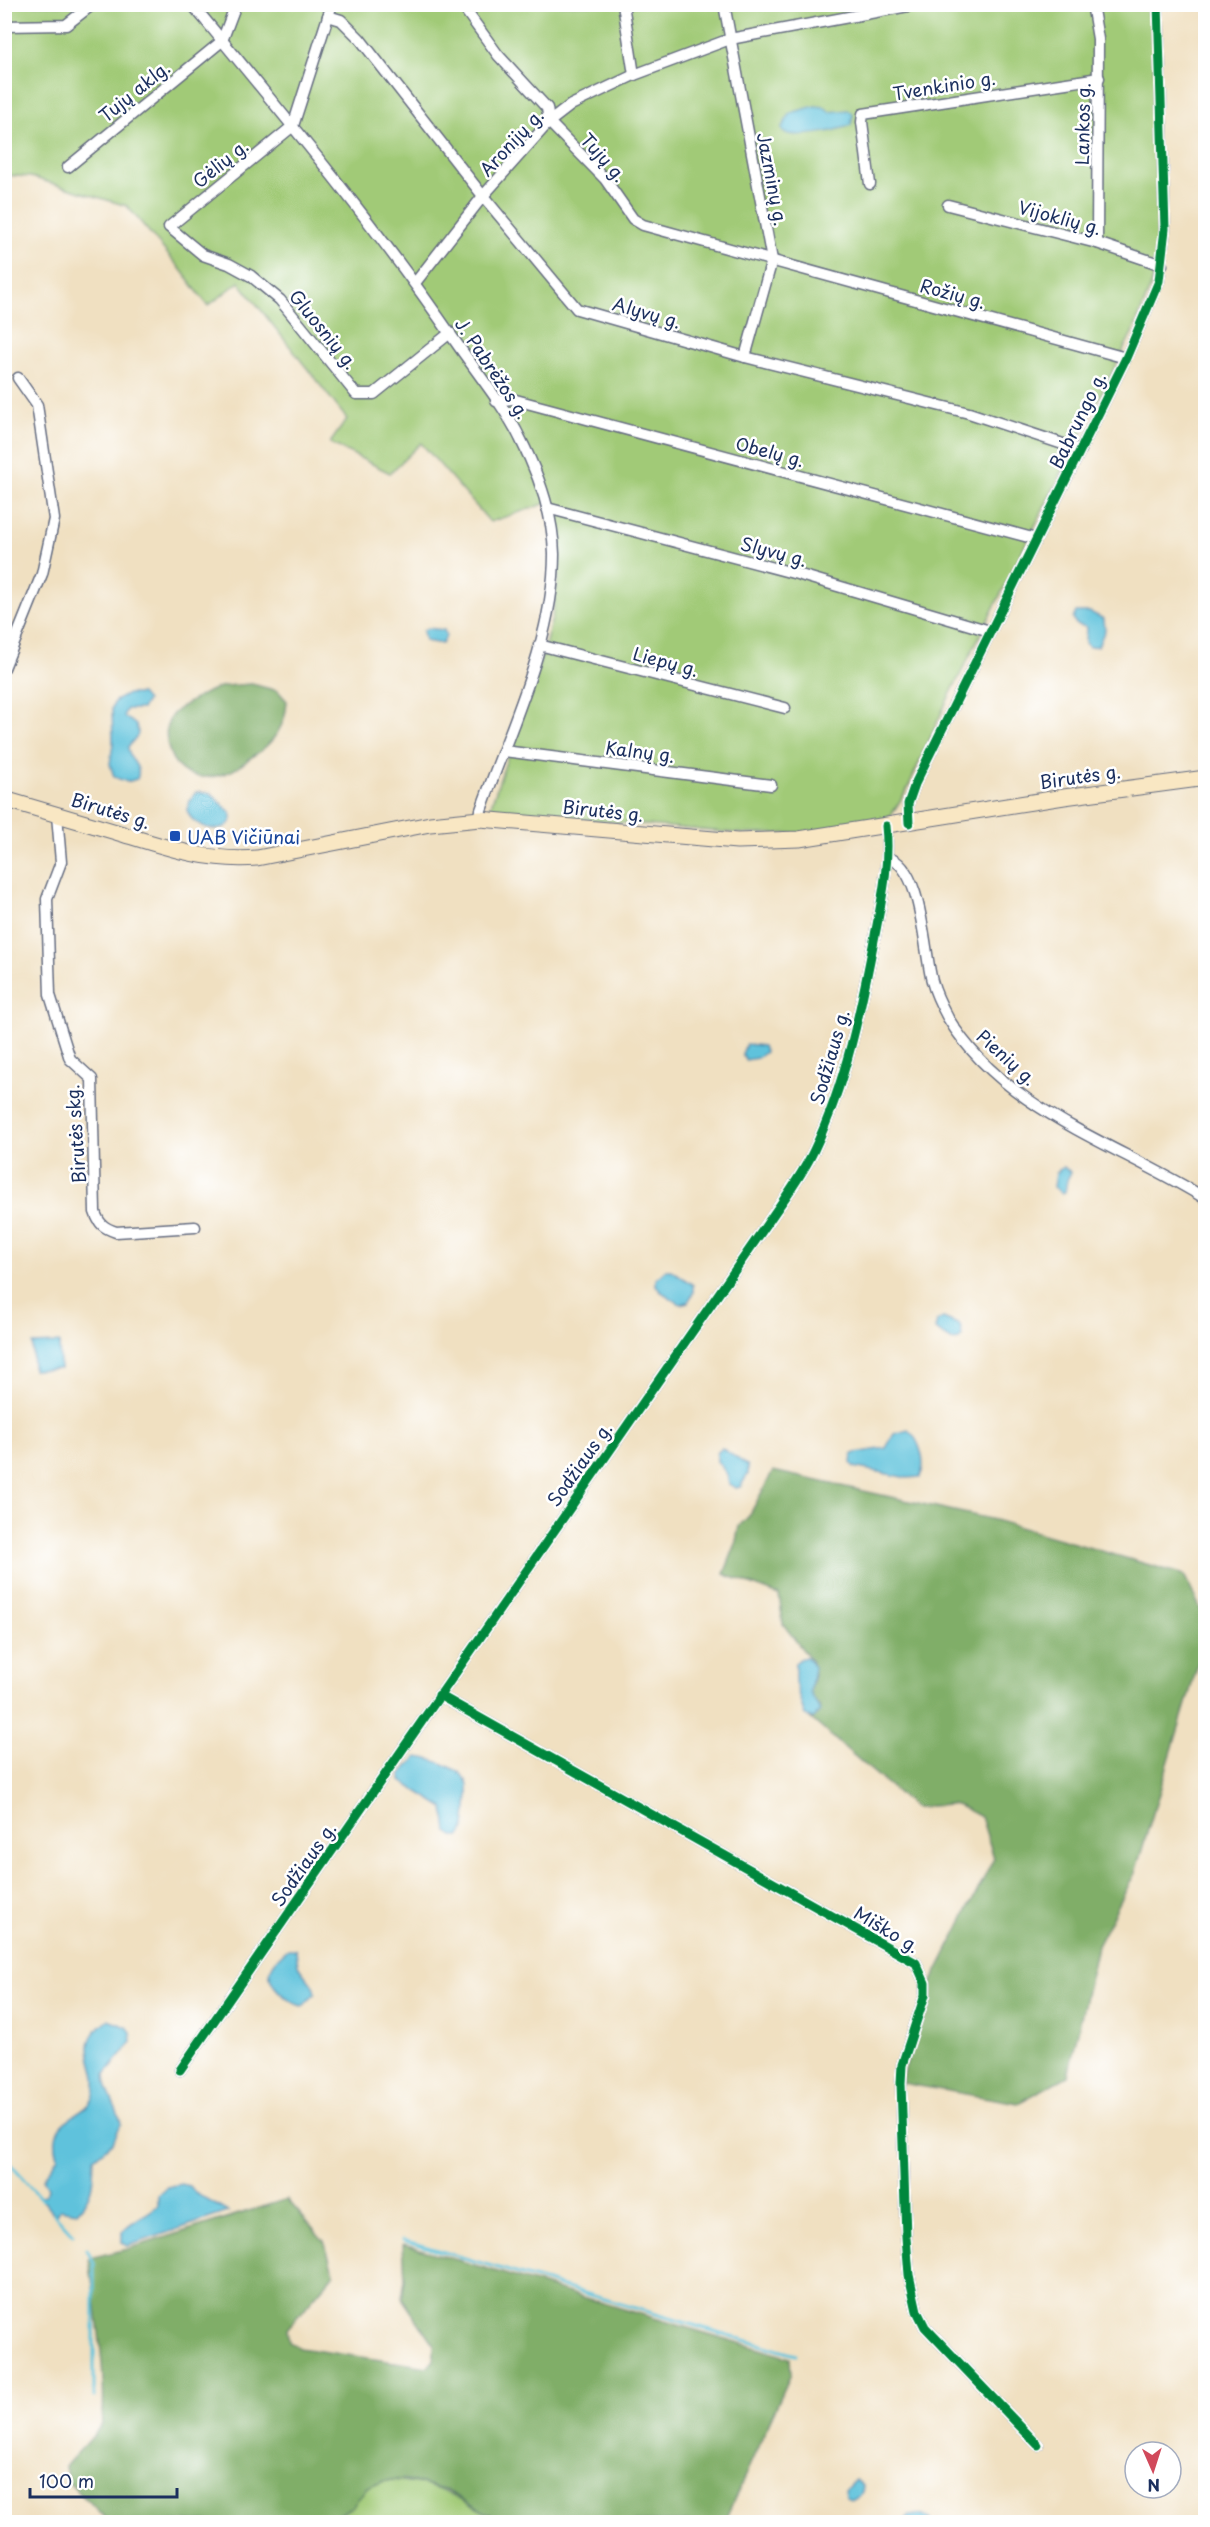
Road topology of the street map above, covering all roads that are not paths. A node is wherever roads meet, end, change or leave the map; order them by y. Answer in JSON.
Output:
{"nodes":[{"id":1,"x":93,"y":4,"type":"edge"},
{"id":2,"x":192,"y":4,"type":"edge"},
{"id":3,"x":236,"y":4,"type":"edge"},
{"id":4,"x":332,"y":4,"type":"edge"},
{"id":5,"x":461,"y":4,"type":"edge"},
{"id":6,"x":623,"y":4,"type":"edge"},
{"id":7,"x":724,"y":4,"type":"edge"},
{"id":8,"x":919,"y":4,"type":"edge"},
{"id":9,"x":1092,"y":4,"type":"edge"},
{"id":10,"x":1158,"y":4,"type":"edge"},
{"id":11,"x":328,"y":16,"type":"junction"},
{"id":12,"x":4,"y":26,"type":"edge"},
{"id":13,"x":730,"y":39,"type":"junction"},
{"id":14,"x":222,"y":41,"type":"junction"},
{"id":15,"x":634,"y":75,"type":"junction"},
{"id":16,"x":1099,"y":78,"type":"junction"},
{"id":17,"x":549,"y":122,"type":"junction"},
{"id":18,"x":293,"y":126,"type":"junction"},
{"id":19,"x":68,"y":167,"type":"dead end"},
{"id":20,"x":870,"y":184,"type":"dead end"},
{"id":21,"x":483,"y":196,"type":"junction"},
{"id":22,"x":948,"y":205,"type":"dead end"},
{"id":23,"x":169,"y":227,"type":"joint"},
{"id":24,"x":1097,"y":243,"type":"junction"},
{"id":25,"x":772,"y":260,"type":"junction"},
{"id":26,"x":1162,"y":265,"type":"junction"},
{"id":27,"x":415,"y":283,"type":"junction"},
{"id":28,"x":450,"y":333,"type":"junction"},
{"id":29,"x":744,"y":357,"type":"junction"},
{"id":30,"x":1126,"y":358,"type":"junction"},
{"id":31,"x":18,"y":378,"type":"dead end"},
{"id":32,"x":496,"y":401,"type":"junction"},
{"id":33,"x":1081,"y":450,"type":"junction"},
{"id":34,"x":547,"y":508,"type":"junction"},
{"id":35,"x":1036,"y":539,"type":"junction"},
{"id":36,"x":990,"y":631,"type":"junction"},
{"id":37,"x":539,"y":645,"type":"junction"},
{"id":38,"x":4,"y":668,"type":"edge"},
{"id":39,"x":785,"y":708,"type":"dead end"},
{"id":40,"x":504,"y":751,"type":"junction"},
{"id":41,"x":1206,"y":778,"type":"edge"},
{"id":42,"x":771,"y":785,"type":"dead end"},
{"id":43,"x":4,"y":799,"type":"edge"},
{"id":44,"x":57,"y":814,"type":"junction"},
{"id":45,"x":480,"y":819,"type":"junction"},
{"id":46,"x":909,"y":823,"type":"junction"},
{"id":47,"x":886,"y":826,"type":"junction"},
{"id":48,"x":888,"y":858,"type":"junction"},
{"id":49,"x":1206,"y":1199,"type":"edge"},
{"id":50,"x":195,"y":1227,"type":"dead end"},
{"id":51,"x":439,"y":1695,"type":"junction"},
{"id":52,"x":180,"y":2070,"type":"dead end"},
{"id":53,"x":1038,"y":2445,"type":"dead end"}],
"edges":[{"from":1,"to":12,"type":"street"},
{"from":2,"to":14,"type":"street","name":"J. Pabrėžos g."},
{"from":3,"to":14,"type":"street"},
{"from":4,"to":11,"type":"street"},
{"from":5,"to":17,"type":"street","name":"Tujų g."},
{"from":6,"to":15,"type":"street"},
{"from":7,"to":13,"type":"street","name":"Jazminų g."},
{"from":8,"to":13,"type":"street","name":"Aronijų g."},
{"from":9,"to":16,"type":"street","name":"Lankos g."},
{"from":10,"to":26,"type":"street","name":"Babrungo g."},
{"from":11,"to":18,"type":"street"},
{"from":11,"to":21,"type":"street","name":"Alyvų g."},
{"from":13,"to":15,"type":"street","name":"Aronijų g."},
{"from":13,"to":25,"type":"street","name":"Jazminų g."},
{"from":14,"to":18,"type":"street","name":"J. Pabrėžos g."},
{"from":14,"to":19,"type":"street","name":"Tujų aklg."},
{"from":15,"to":17,"type":"street","name":"Aronijų g."},
{"from":16,"to":20,"type":"street","name":"Tvenkinio g."},
{"from":16,"to":24,"type":"street","name":"Lankos g."},
{"from":17,"to":21,"type":"street","name":"Aronijų g."},
{"from":17,"to":25,"type":"street","name":"Tujų g."},
{"from":18,"to":23,"type":"street","name":"Gėlių g."},
{"from":18,"to":27,"type":"street","name":"J. Pabrėžos g."},
{"from":21,"to":27,"type":"street","name":"Aronijų g."},
{"from":21,"to":29,"type":"street","name":"Alyvų g."},
{"from":22,"to":24,"type":"street","name":"Vijoklių g."},
{"from":23,"to":28,"type":"street","name":"Gluosnių g."},
{"from":24,"to":26,"type":"street","name":"Vijoklių g."},
{"from":25,"to":29,"type":"street","name":"Jazminų g."},
{"from":25,"to":30,"type":"street","name":"Rožių g."},
{"from":26,"to":30,"type":"street","name":"Babrungo g."},
{"from":27,"to":28,"type":"street","name":"J. Pabrėžos g."},
{"from":28,"to":32,"type":"street","name":"J. Pabrėžos g."},
{"from":29,"to":33,"type":"street","name":"Alyvų g."},
{"from":30,"to":33,"type":"street","name":"Babrungo g."},
{"from":31,"to":38,"type":"street"},
{"from":32,"to":34,"type":"street","name":"J. Pabrėžos g."},
{"from":32,"to":35,"type":"street","name":"Obelų g."},
{"from":33,"to":35,"type":"street","name":"Babrungo g."},
{"from":34,"to":36,"type":"street","name":"Slyvų g."},
{"from":34,"to":37,"type":"street","name":"J. Pabrėžos g."},
{"from":35,"to":36,"type":"street","name":"Babrungo g."},
{"from":36,"to":46,"type":"street","name":"Babrungo g."},
{"from":37,"to":39,"type":"street","name":"Liepų g."},
{"from":37,"to":40,"type":"street","name":"J. Pabrėžos g."},
{"from":40,"to":42,"type":"street","name":"Kalnų g."},
{"from":40,"to":45,"type":"street","name":"J. Pabrėžos g."},
{"from":41,"to":46,"type":"main road","name":"Birutės g."},
{"from":43,"to":44,"type":"main road","name":"Birutės g."},
{"from":44,"to":45,"type":"main road","name":"Birutės g."},
{"from":44,"to":50,"type":"street","name":"Birutės skg."},
{"from":45,"to":47,"type":"main road","name":"Birutės g."},
{"from":46,"to":47,"type":"main road","name":"Birutės g."},
{"from":47,"to":48,"type":"street","name":"Sodžiaus g."},
{"from":48,"to":49,"type":"street","name":"Pienių g."},
{"from":48,"to":51,"type":"street","name":"Sodžiaus g."},
{"from":51,"to":52,"type":"street","name":"Sodžiaus g."},
{"from":51,"to":53,"type":"street","name":"Miško g."}]}
